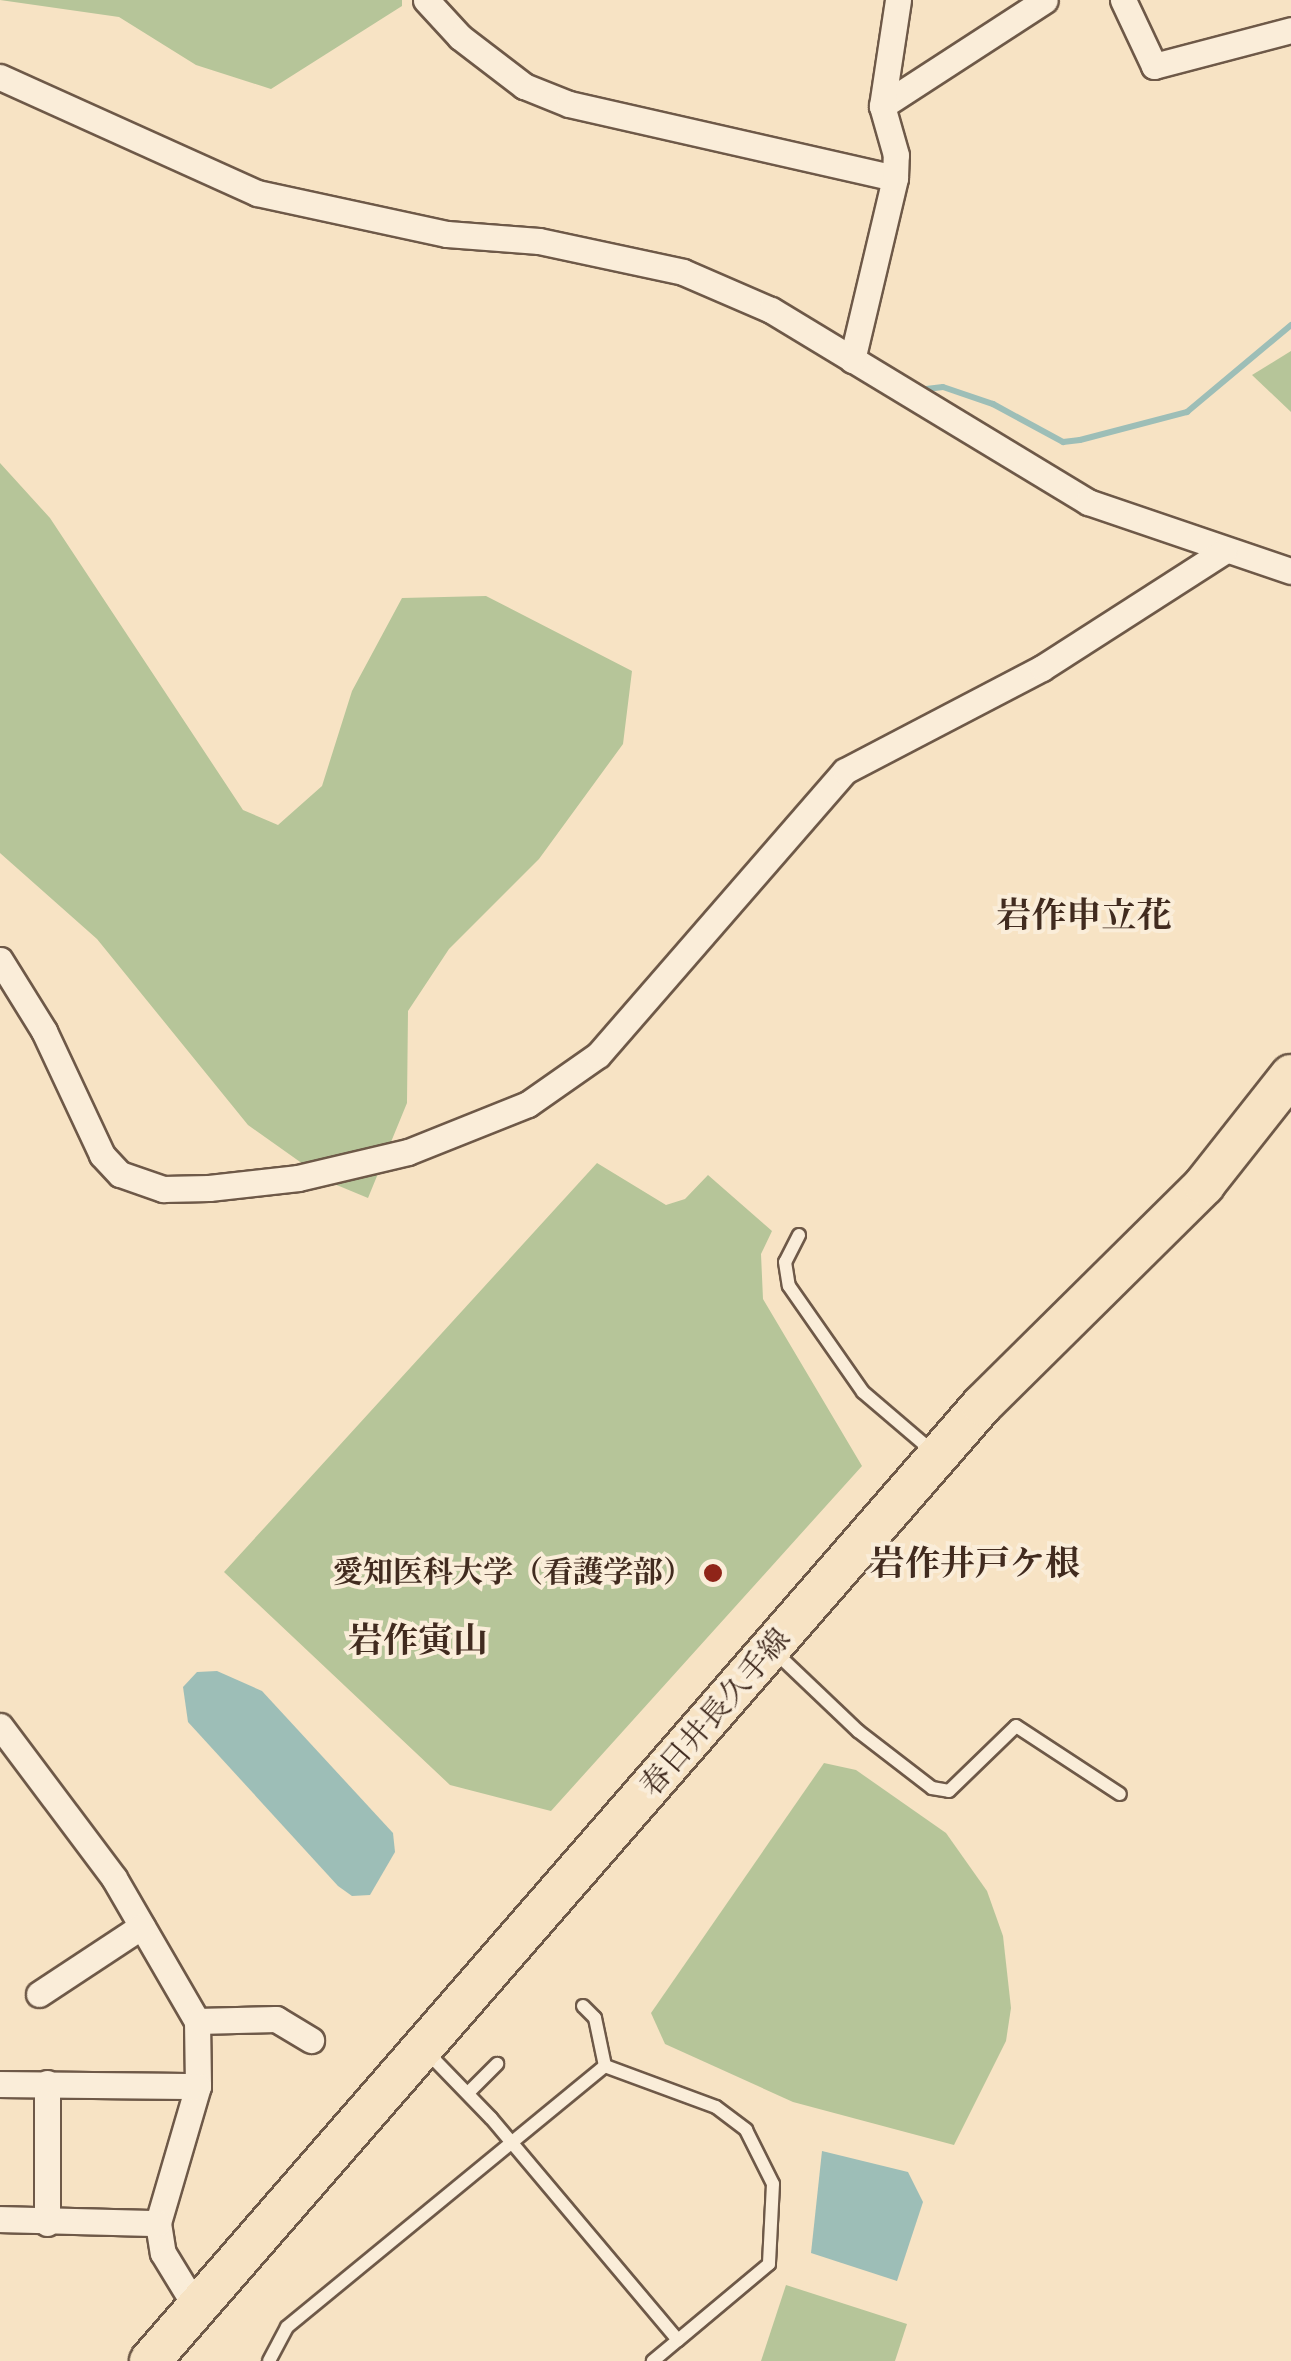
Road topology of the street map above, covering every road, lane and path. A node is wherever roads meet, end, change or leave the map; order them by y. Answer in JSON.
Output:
{"nodes":[{"id":1,"x":426,"y":0,"type":"edge"},
{"id":2,"x":898,"y":0,"type":"edge"},
{"id":3,"x":1044,"y":0,"type":"edge"},
{"id":4,"x":1123,"y":0,"type":"edge"},
{"id":5,"x":1291,"y":30,"type":"edge"},
{"id":6,"x":0,"y":76,"type":"edge"},
{"id":7,"x":882,"y":106,"type":"junction"},
{"id":8,"x":895,"y":178,"type":"junction"},
{"id":9,"x":852,"y":360,"type":"junction"},
{"id":10,"x":1224,"y":551,"type":"junction"},
{"id":11,"x":1291,"y":572,"type":"edge"},
{"id":12,"x":0,"y":960,"type":"edge"},
{"id":13,"x":1291,"y":1075,"type":"edge"},
{"id":14,"x":799,"y":1235,"type":"dead end"},
{"id":15,"x":938,"y":1456,"type":"junction"},
{"id":16,"x":772,"y":1650,"type":"junction"},
{"id":17,"x":0,"y":1726,"type":"edge"},
{"id":18,"x":1120,"y":1794,"type":"dead end"},
{"id":19,"x":142,"y":1926,"type":"junction"},
{"id":20,"x":40,"y":1994,"type":"dead end"},
{"id":21,"x":582,"y":2006,"type":"dead end"},
{"id":22,"x":197,"y":2022,"type":"junction"},
{"id":23,"x":311,"y":2040,"type":"dead end"},
{"id":24,"x":423,"y":2048,"type":"junction"},
{"id":25,"x":497,"y":2064,"type":"dead end"},
{"id":26,"x":606,"y":2066,"type":"junction"},
{"id":27,"x":0,"y":2084,"type":"edge"},
{"id":28,"x":47,"y":2084,"type":"junction"},
{"id":29,"x":198,"y":2086,"type":"junction"},
{"id":30,"x":468,"y":2092,"type":"junction"},
{"id":31,"x":510,"y":2141,"type":"junction"},
{"id":32,"x":0,"y":2220,"type":"edge"},
{"id":33,"x":47,"y":2223,"type":"junction"},
{"id":34,"x":158,"y":2223,"type":"junction"},
{"id":35,"x":196,"y":2307,"type":"junction"},
{"id":36,"x":678,"y":2340,"type":"junction"},
{"id":37,"x":150,"y":2361,"type":"edge"},
{"id":38,"x":269,"y":2361,"type":"edge"},
{"id":39,"x":653,"y":2361,"type":"edge"}],
"edges":[{"from":1,"to":8,"type":"street"},
{"from":2,"to":7,"type":"street"},
{"from":3,"to":7,"type":"street"},
{"from":4,"to":5,"type":"street"},
{"from":6,"to":9,"type":"street"},
{"from":7,"to":8,"type":"street"},
{"from":8,"to":9,"type":"street"},
{"from":9,"to":10,"type":"street"},
{"from":10,"to":11,"type":"street"},
{"from":10,"to":12,"type":"street"},
{"from":13,"to":15,"type":"main road","name":"春日井長久手線"},
{"from":14,"to":15,"type":"lane"},
{"from":15,"to":16,"type":"main road","name":"春日井長久手線"},
{"from":16,"to":18,"type":"lane"},
{"from":16,"to":24,"type":"main road","name":"春日井長久手線"},
{"from":17,"to":19,"type":"street"},
{"from":19,"to":20,"type":"street"},
{"from":19,"to":22,"type":"street"},
{"from":21,"to":26,"type":"lane"},
{"from":22,"to":23,"type":"street"},
{"from":22,"to":29,"type":"street"},
{"from":24,"to":30,"type":"lane"},
{"from":24,"to":35,"type":"main road","name":"春日井長久手線"},
{"from":25,"to":30,"type":"lane"},
{"from":26,"to":31,"type":"lane"},
{"from":26,"to":36,"type":"lane"},
{"from":27,"to":28,"type":"street"},
{"from":28,"to":29,"type":"street"},
{"from":28,"to":33,"type":"street"},
{"from":29,"to":34,"type":"street"},
{"from":30,"to":31,"type":"lane"},
{"from":31,"to":36,"type":"lane"},
{"from":31,"to":38,"type":"lane"},
{"from":32,"to":33,"type":"street"},
{"from":33,"to":34,"type":"street"},
{"from":34,"to":35,"type":"street"},
{"from":35,"to":37,"type":"main road","name":"春日井長久手線"},
{"from":36,"to":39,"type":"lane"}]}
